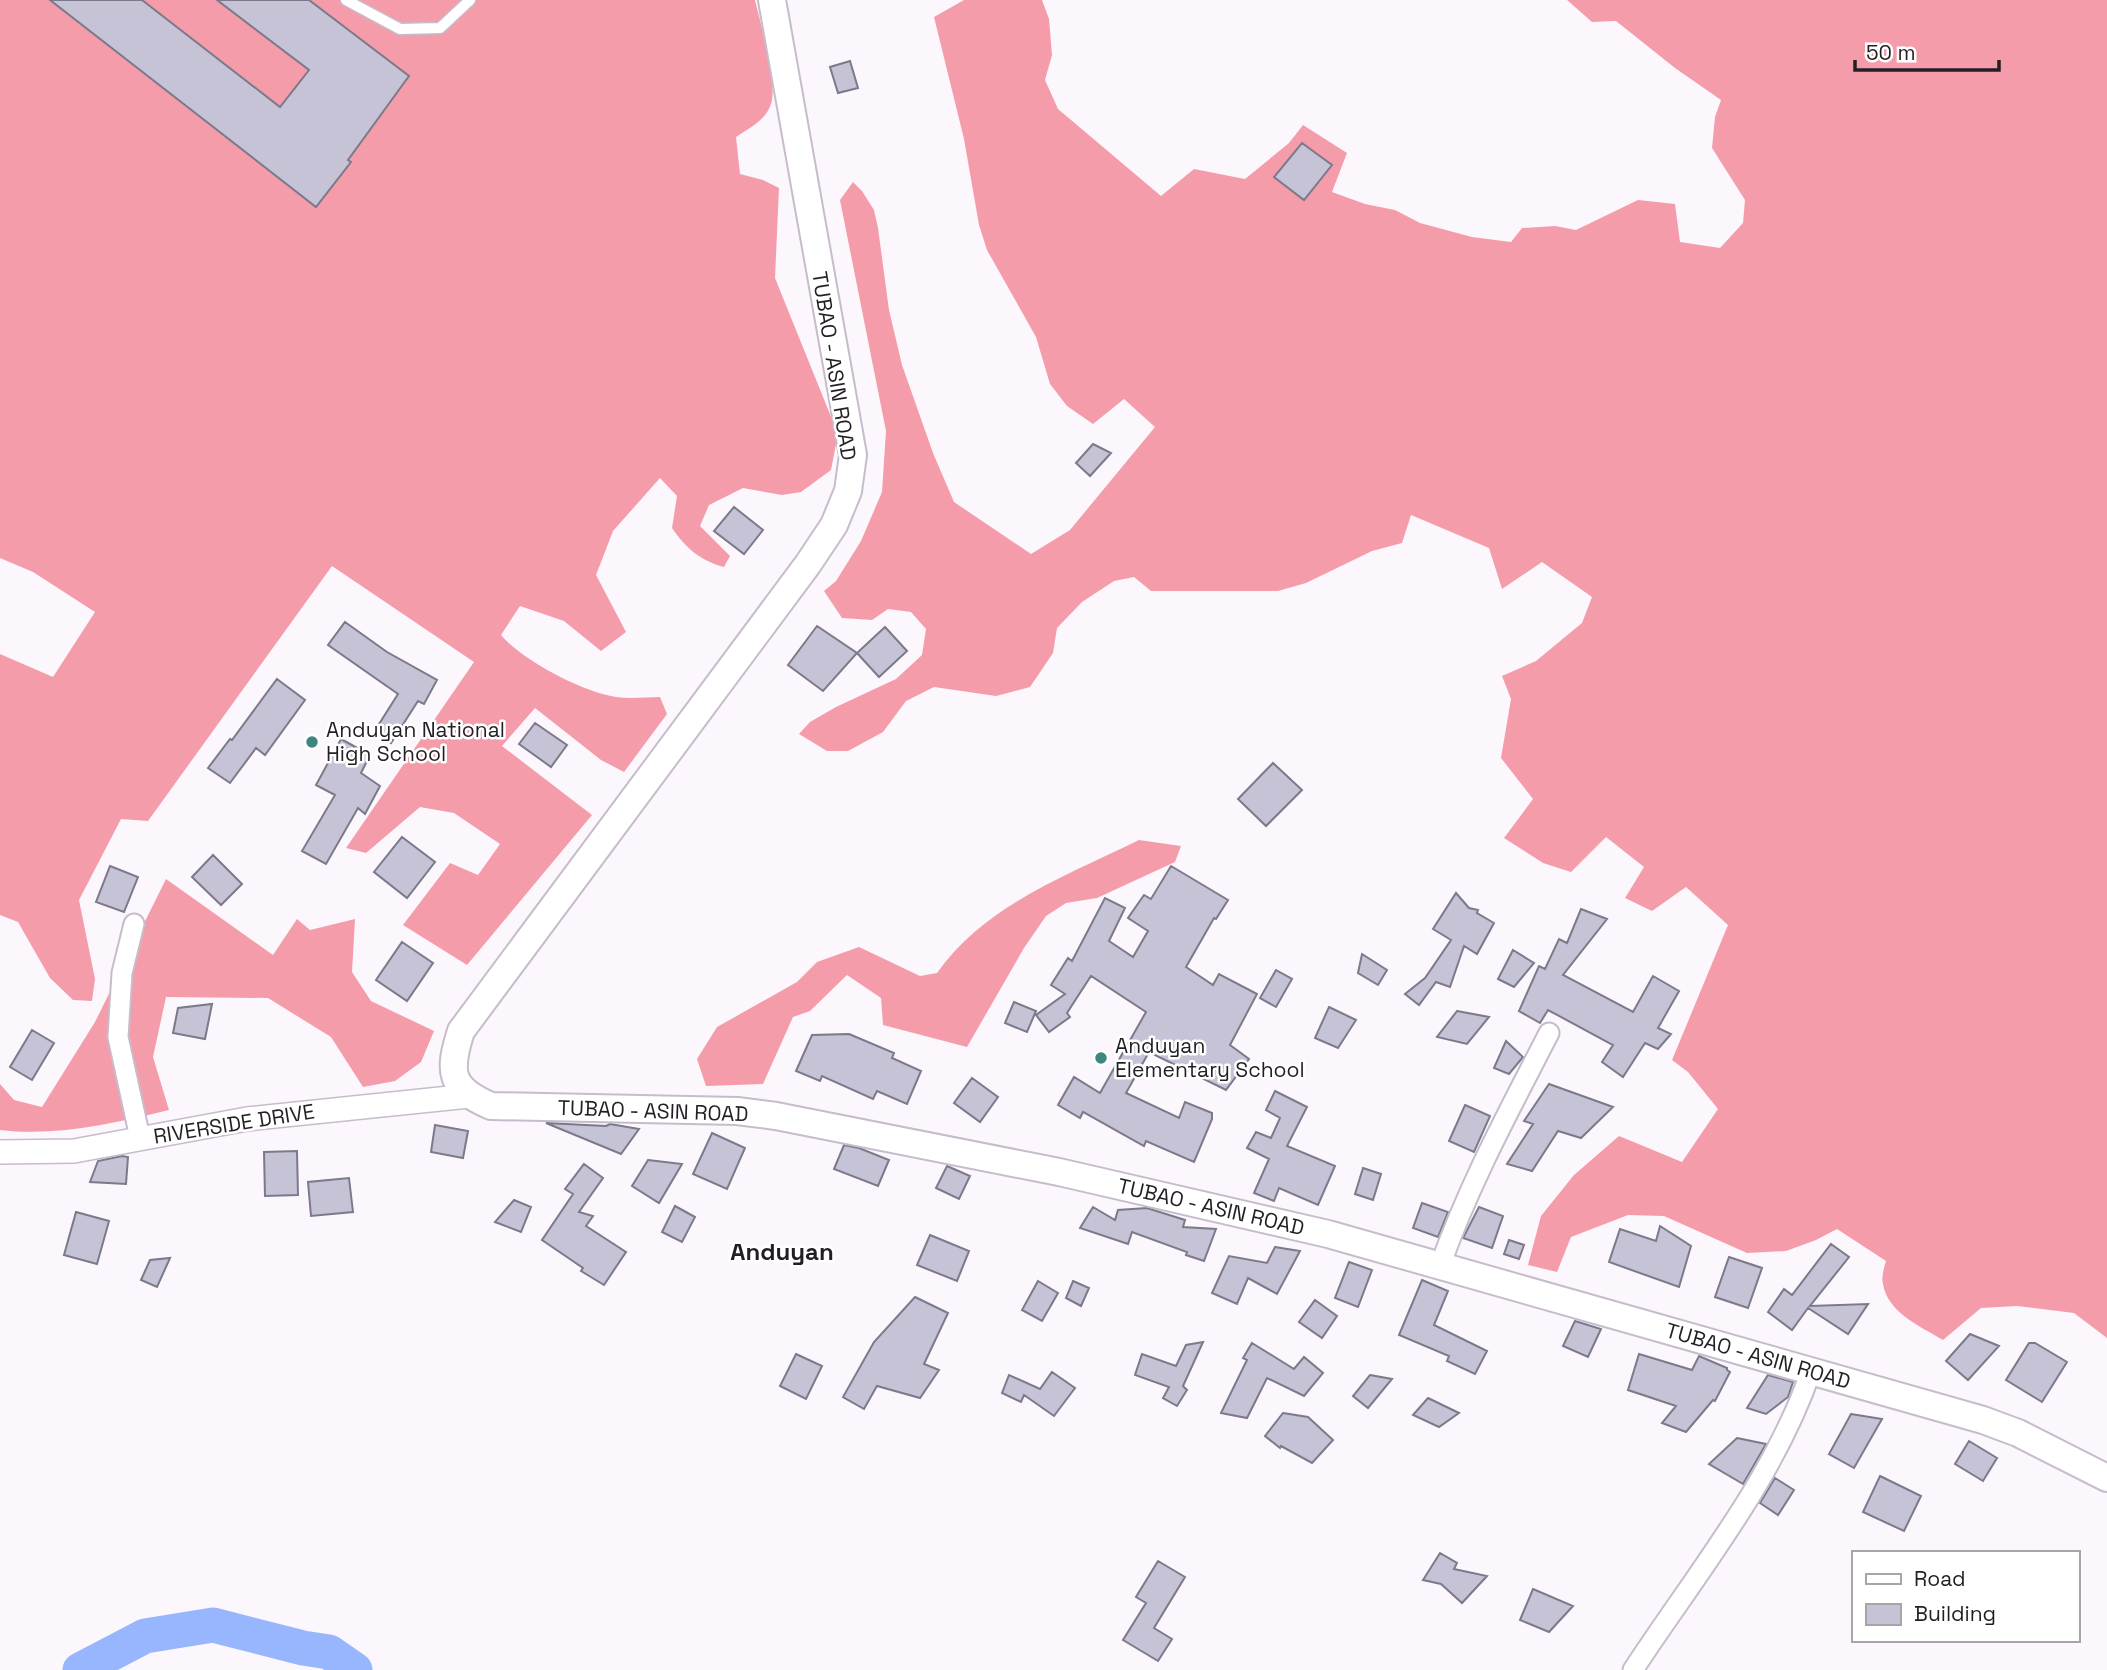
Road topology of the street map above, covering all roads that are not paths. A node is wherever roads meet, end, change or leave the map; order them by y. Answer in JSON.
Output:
{"nodes":[{"id":1,"x":346,"y":0,"type":"edge"},
{"id":2,"x":470,"y":0,"type":"edge"},
{"id":3,"x":772,"y":0,"type":"edge"},
{"id":4,"x":134,"y":924,"type":"dead end"},
{"id":5,"x":1549,"y":1032,"type":"dead end"},
{"id":6,"x":469,"y":1096,"type":"junction"},
{"id":7,"x":140,"y":1138,"type":"junction"},
{"id":8,"x":0,"y":1152,"type":"edge"},
{"id":9,"x":1440,"y":1266,"type":"junction"},
{"id":10,"x":1811,"y":1371,"type":"junction"},
{"id":11,"x":2107,"y":1478,"type":"edge"},
{"id":12,"x":1633,"y":1670,"type":"edge"}],
"edges":[{"from":1,"to":2,"type":"lane"},
{"from":3,"to":6,"type":"main road","name":"TUBAO - ASIN ROAD"},
{"from":4,"to":7,"type":"street"},
{"from":5,"to":9,"type":"street"},
{"from":6,"to":7,"type":"street","name":"RIVERSIDE DRIVE"},
{"from":6,"to":9,"type":"main road","name":"TUBAO - ASIN ROAD"},
{"from":7,"to":8,"type":"street","name":"RIVERSIDE DRIVE"},
{"from":9,"to":10,"type":"main road","name":"TUBAO - ASIN ROAD"},
{"from":10,"to":11,"type":"main road","name":"TUBAO - ASIN ROAD"},
{"from":10,"to":12,"type":"street"}]}
